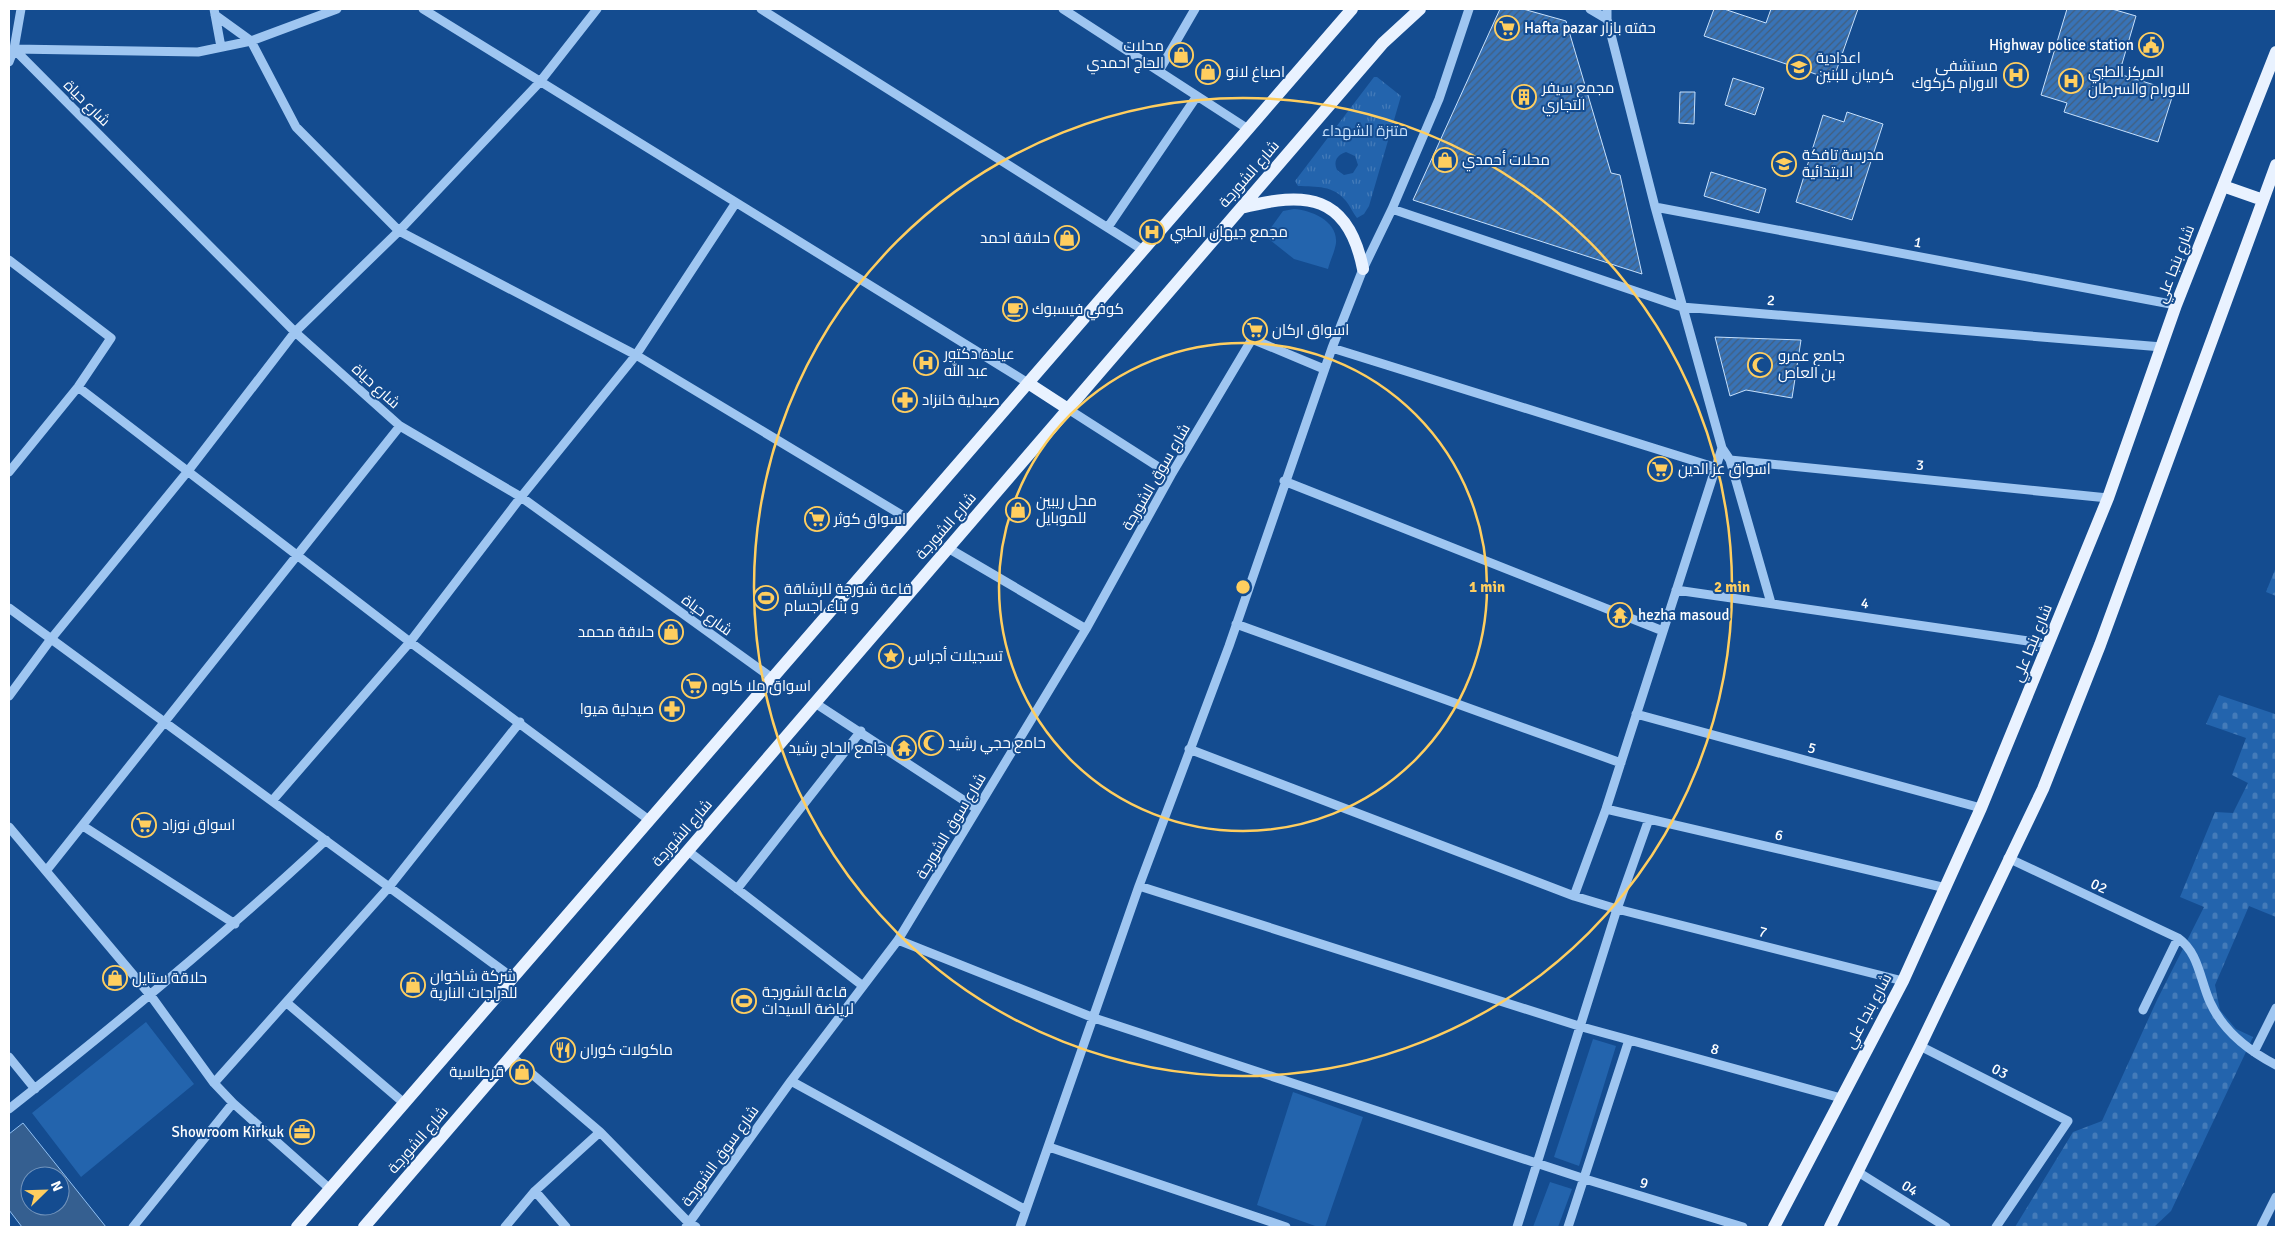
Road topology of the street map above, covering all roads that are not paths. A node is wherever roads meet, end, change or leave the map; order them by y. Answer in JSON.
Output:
{"nodes":[{"id":1,"x":21,"y":9,"type":"edge"},
{"id":2,"x":337,"y":9,"type":"edge"},
{"id":3,"x":423,"y":9,"type":"edge"},
{"id":4,"x":597,"y":9,"type":"edge"},
{"id":5,"x":761,"y":9,"type":"edge"},
{"id":6,"x":1064,"y":9,"type":"edge"},
{"id":7,"x":1195,"y":9,"type":"edge"},
{"id":8,"x":1352,"y":9,"type":"edge"},
{"id":9,"x":1420,"y":9,"type":"edge"},
{"id":10,"x":1469,"y":9,"type":"edge"},
{"id":11,"x":1590,"y":9,"type":"edge"},
{"id":12,"x":1607,"y":9,"type":"edge"},
{"id":13,"x":214,"y":12,"type":"edge"},
{"id":14,"x":1606,"y":19,"type":"junction"},
{"id":15,"x":251,"y":41,"type":"junction"},
{"id":16,"x":222,"y":47,"type":"junction"},
{"id":17,"x":14,"y":49,"type":"junction"},
{"id":18,"x":2276,"y":52,"type":"edge"},
{"id":19,"x":9,"y":62,"type":"edge"},
{"id":20,"x":1159,"y":71,"type":"junction"},
{"id":21,"x":539,"y":83,"type":"junction"},
{"id":22,"x":1197,"y":96,"type":"junction"},
{"id":23,"x":1248,"y":130,"type":"junction"},
{"id":24,"x":2276,"y":165,"type":"edge"},
{"id":25,"x":2223,"y":186,"type":"junction"},
{"id":26,"x":2263,"y":200,"type":"junction"},
{"id":27,"x":735,"y":204,"type":"junction"},
{"id":28,"x":1655,"y":207,"type":"junction"},
{"id":29,"x":1241,"y":208,"type":"junction"},
{"id":30,"x":1392,"y":209,"type":"junction"},
{"id":31,"x":1108,"y":227,"type":"junction"},
{"id":32,"x":398,"y":231,"type":"junction"},
{"id":33,"x":1143,"y":250,"type":"junction"},
{"id":34,"x":9,"y":260,"type":"edge"},
{"id":35,"x":1363,"y":269,"type":"junction"},
{"id":36,"x":2176,"y":305,"type":"junction"},
{"id":37,"x":1682,"y":307,"type":"junction"},
{"id":38,"x":295,"y":332,"type":"junction"},
{"id":39,"x":2162,"y":347,"type":"junction"},
{"id":40,"x":1332,"y":348,"type":"junction"},
{"id":41,"x":636,"y":355,"type":"junction"},
{"id":42,"x":1324,"y":368,"type":"junction"},
{"id":43,"x":1028,"y":383,"type":"junction"},
{"id":44,"x":78,"y":386,"type":"junction"},
{"id":45,"x":1068,"y":409,"type":"junction"},
{"id":46,"x":400,"y":426,"type":"junction"},
{"id":47,"x":1722,"y":448,"type":"junction"},
{"id":48,"x":1730,"y":460,"type":"junction"},
{"id":49,"x":1714,"y":468,"type":"junction"},
{"id":50,"x":188,"y":471,"type":"junction"},
{"id":51,"x":9,"y":472,"type":"edge"},
{"id":52,"x":1171,"y":475,"type":"junction"},
{"id":53,"x":1284,"y":481,"type":"junction"},
{"id":54,"x":521,"y":498,"type":"junction"},
{"id":55,"x":2108,"y":498,"type":"junction"},
{"id":56,"x":910,"y":520,"type":"junction"},
{"id":57,"x":948,"y":548,"type":"junction"},
{"id":58,"x":299,"y":554,"type":"junction"},
{"id":59,"x":1676,"y":590,"type":"junction"},
{"id":60,"x":1771,"y":603,"type":"junction"},
{"id":61,"x":9,"y":608,"type":"edge"},
{"id":62,"x":1236,"y":624,"type":"junction"},
{"id":63,"x":1086,"y":629,"type":"junction"},
{"id":64,"x":1663,"y":631,"type":"junction"},
{"id":65,"x":51,"y":639,"type":"junction"},
{"id":66,"x":410,"y":642,"type":"junction"},
{"id":67,"x":2049,"y":644,"type":"junction"},
{"id":68,"x":772,"y":678,"type":"junction"},
{"id":69,"x":9,"y":696,"type":"edge"},
{"id":70,"x":815,"y":703,"type":"junction"},
{"id":71,"x":1636,"y":714,"type":"junction"},
{"id":72,"x":164,"y":722,"type":"junction"},
{"id":73,"x":520,"y":722,"type":"junction"},
{"id":74,"x":861,"y":732,"type":"junction"},
{"id":75,"x":1189,"y":749,"type":"junction"},
{"id":76,"x":1621,"y":762,"type":"junction"},
{"id":77,"x":272,"y":801,"type":"junction"},
{"id":78,"x":1980,"y":808,"type":"junction"},
{"id":79,"x":977,"y":809,"type":"junction"},
{"id":80,"x":1606,"y":809,"type":"junction"},
{"id":81,"x":1649,"y":819,"type":"junction"},
{"id":82,"x":649,"y":820,"type":"junction"},
{"id":83,"x":83,"y":826,"type":"junction"},
{"id":84,"x":9,"y":827,"type":"edge"},
{"id":85,"x":326,"y":840,"type":"junction"},
{"id":86,"x":688,"y":851,"type":"junction"},
{"id":87,"x":2008,"y":858,"type":"junction"},
{"id":88,"x":46,"y":871,"type":"junction"},
{"id":89,"x":1140,"y":886,"type":"junction"},
{"id":90,"x":389,"y":887,"type":"junction"},
{"id":91,"x":1946,"y":888,"type":"junction"},
{"id":92,"x":738,"y":889,"type":"junction"},
{"id":93,"x":1574,"y":896,"type":"junction"},
{"id":94,"x":1616,"y":909,"type":"junction"},
{"id":95,"x":235,"y":924,"type":"junction"},
{"id":96,"x":2178,"y":938,"type":"junction"},
{"id":97,"x":898,"y":940,"type":"junction"},
{"id":98,"x":513,"y":978,"type":"junction"},
{"id":99,"x":1903,"y":981,"type":"junction"},
{"id":100,"x":862,"y":986,"type":"junction"},
{"id":101,"x":151,"y":996,"type":"junction"},
{"id":102,"x":287,"y":1003,"type":"junction"},
{"id":103,"x":2276,"y":1008,"type":"edge"},
{"id":104,"x":2143,"y":1010,"type":"dead end"},
{"id":105,"x":1094,"y":1018,"type":"junction"},
{"id":106,"x":1582,"y":1027,"type":"junction"},
{"id":107,"x":1629,"y":1040,"type":"junction"},
{"id":108,"x":1920,"y":1046,"type":"junction"},
{"id":109,"x":2254,"y":1052,"type":"junction"},
{"id":110,"x":511,"y":1056,"type":"junction"},
{"id":111,"x":9,"y":1057,"type":"edge"},
{"id":112,"x":2276,"y":1065,"type":"edge"},
{"id":113,"x":791,"y":1081,"type":"junction"},
{"id":114,"x":214,"y":1082,"type":"junction"},
{"id":115,"x":35,"y":1089,"type":"junction"},
{"id":116,"x":1841,"y":1098,"type":"junction"},
{"id":117,"x":233,"y":1103,"type":"junction"},
{"id":118,"x":404,"y":1103,"type":"junction"},
{"id":119,"x":9,"y":1109,"type":"edge"},
{"id":120,"x":600,"y":1132,"type":"junction"},
{"id":121,"x":1049,"y":1147,"type":"junction"},
{"id":122,"x":1538,"y":1163,"type":"junction"},
{"id":123,"x":1858,"y":1172,"type":"junction"},
{"id":124,"x":1585,"y":1179,"type":"junction"},
{"id":125,"x":330,"y":1189,"type":"junction"},
{"id":126,"x":535,"y":1191,"type":"junction"},
{"id":127,"x":2276,"y":1196,"type":"edge"},
{"id":128,"x":1026,"y":1210,"type":"junction"},
{"id":129,"x":690,"y":1226,"type":"edge"},
{"id":130,"x":133,"y":1227,"type":"edge"},
{"id":131,"x":297,"y":1227,"type":"edge"},
{"id":132,"x":364,"y":1227,"type":"edge"},
{"id":133,"x":505,"y":1227,"type":"edge"},
{"id":134,"x":566,"y":1227,"type":"edge"},
{"id":135,"x":1020,"y":1227,"type":"edge"},
{"id":136,"x":1286,"y":1227,"type":"edge"},
{"id":137,"x":1517,"y":1227,"type":"edge"},
{"id":138,"x":1568,"y":1227,"type":"edge"},
{"id":139,"x":1743,"y":1227,"type":"edge"},
{"id":140,"x":1774,"y":1227,"type":"edge"},
{"id":141,"x":1830,"y":1227,"type":"edge"},
{"id":142,"x":1946,"y":1227,"type":"edge"},
{"id":143,"x":1996,"y":1227,"type":"edge"},
{"id":144,"x":2261,"y":1227,"type":"edge"}],
"edges":[{"from":1,"to":17,"type":"street"},
{"from":2,"to":15,"type":"street"},
{"from":3,"to":21,"type":"street"},
{"from":4,"to":21,"type":"street"},
{"from":5,"to":31,"type":"street"},
{"from":6,"to":20,"type":"street"},
{"from":7,"to":20,"type":"street"},
{"from":8,"to":23,"type":"main road"},
{"from":9,"to":29,"type":"main road","name":"شارع الشورجة"},
{"from":10,"to":30,"type":"street"},
{"from":11,"to":14,"type":"street"},
{"from":12,"to":14,"type":"street"},
{"from":13,"to":15,"type":"street"},
{"from":13,"to":16,"type":"street"},
{"from":14,"to":28,"type":"street"},
{"from":15,"to":16,"type":"street"},
{"from":15,"to":32,"type":"street"},
{"from":16,"to":17,"type":"street"},
{"from":17,"to":19,"type":"street"},
{"from":17,"to":38,"type":"street","name":"شارع حياة"},
{"from":18,"to":25,"type":"main road","name":"شارع بنجا علي"},
{"from":20,"to":22,"type":"street"},
{"from":21,"to":27,"type":"street"},
{"from":21,"to":32,"type":"street"},
{"from":22,"to":23,"type":"street"},
{"from":22,"to":31,"type":"street"},
{"from":23,"to":33,"type":"main road"},
{"from":24,"to":26,"type":"main road"},
{"from":25,"to":26,"type":"main road"},
{"from":25,"to":36,"type":"main road","name":"شارع بنجا علي"},
{"from":26,"to":87,"type":"main road"},
{"from":27,"to":41,"type":"street"},
{"from":27,"to":43,"type":"street"},
{"from":28,"to":36,"type":"street","name":"1"},
{"from":28,"to":37,"type":"street"},
{"from":29,"to":35,"type":"main road"},
{"from":29,"to":45,"type":"main road","name":"شارع الشورجة"},
{"from":30,"to":35,"type":"street"},
{"from":30,"to":37,"type":"street","name":"2"},
{"from":31,"to":33,"type":"street"},
{"from":32,"to":38,"type":"street"},
{"from":32,"to":41,"type":"street"},
{"from":33,"to":43,"type":"main road"},
{"from":34,"to":44,"type":"street"},
{"from":35,"to":40,"type":"street"},
{"from":36,"to":39,"type":"main road","name":"شارع بنجا علي"},
{"from":37,"to":39,"type":"street","name":"2"},
{"from":37,"to":47,"type":"street"},
{"from":38,"to":46,"type":"street","name":"شارع حياة"},
{"from":38,"to":50,"type":"street"},
{"from":39,"to":55,"type":"main road","name":"شارع بنجا علي"},
{"from":40,"to":42,"type":"street"},
{"from":40,"to":49,"type":"street"},
{"from":41,"to":54,"type":"street"},
{"from":41,"to":56,"type":"street"},
{"from":42,"to":52,"type":"street","name":"شارع سوق الشورجة"},
{"from":42,"to":53,"type":"street"},
{"from":43,"to":45,"type":"main road"},
{"from":43,"to":56,"type":"main road"},
{"from":44,"to":50,"type":"street"},
{"from":44,"to":51,"type":"street"},
{"from":45,"to":52,"type":"street"},
{"from":45,"to":57,"type":"main road","name":"شارع الشورجة"},
{"from":46,"to":54,"type":"street","name":"شارع حياة"},
{"from":46,"to":58,"type":"street"},
{"from":47,"to":48,"type":"street"},
{"from":47,"to":49,"type":"street"},
{"from":48,"to":55,"type":"street","name":"3"},
{"from":48,"to":60,"type":"street"},
{"from":49,"to":59,"type":"street"},
{"from":50,"to":58,"type":"street"},
{"from":50,"to":65,"type":"street"},
{"from":52,"to":63,"type":"street","name":"شارع سوق الشورجة"},
{"from":53,"to":62,"type":"street"},
{"from":53,"to":64,"type":"street"},
{"from":54,"to":66,"type":"street"},
{"from":54,"to":68,"type":"street","name":"شارع حياة"},
{"from":55,"to":67,"type":"main road","name":"شارع بنجا علي"},
{"from":56,"to":68,"type":"main road"},
{"from":57,"to":63,"type":"street"},
{"from":57,"to":70,"type":"main road","name":"شارع الشورجة"},
{"from":58,"to":66,"type":"street"},
{"from":58,"to":72,"type":"street"},
{"from":59,"to":60,"type":"street","name":"4"},
{"from":59,"to":64,"type":"street"},
{"from":60,"to":67,"type":"street","name":"4"},
{"from":61,"to":65,"type":"street"},
{"from":62,"to":75,"type":"street"},
{"from":62,"to":76,"type":"street"},
{"from":63,"to":79,"type":"street","name":"شارع سوق الشورجة"},
{"from":64,"to":71,"type":"street"},
{"from":65,"to":69,"type":"street"},
{"from":65,"to":72,"type":"street"},
{"from":66,"to":73,"type":"street"},
{"from":66,"to":77,"type":"street"},
{"from":67,"to":78,"type":"main road","name":"شارع بنجا علي"},
{"from":68,"to":82,"type":"main road"},
{"from":70,"to":74,"type":"street"},
{"from":70,"to":86,"type":"main road","name":"شارع الشورجة"},
{"from":71,"to":76,"type":"street"},
{"from":71,"to":78,"type":"street","name":"5"},
{"from":72,"to":77,"type":"street"},
{"from":72,"to":83,"type":"street"},
{"from":73,"to":82,"type":"street"},
{"from":73,"to":90,"type":"street"},
{"from":74,"to":79,"type":"street"},
{"from":74,"to":92,"type":"street"},
{"from":75,"to":89,"type":"street"},
{"from":75,"to":93,"type":"street","name":"7"},
{"from":76,"to":80,"type":"street"},
{"from":77,"to":85,"type":"street"},
{"from":78,"to":91,"type":"main road","name":"شارع بنجا علي"},
{"from":79,"to":97,"type":"street","name":"شارع سوق الشورجة"},
{"from":80,"to":81,"type":"street","name":"6"},
{"from":80,"to":93,"type":"street"},
{"from":81,"to":91,"type":"street","name":"6"},
{"from":81,"to":94,"type":"street"},
{"from":82,"to":98,"type":"main road"},
{"from":83,"to":88,"type":"street"},
{"from":83,"to":95,"type":"street"},
{"from":84,"to":88,"type":"street"},
{"from":85,"to":90,"type":"street"},
{"from":85,"to":95,"type":"street"},
{"from":86,"to":92,"type":"street"},
{"from":86,"to":110,"type":"main road","name":"شارع الشورجة"},
{"from":87,"to":96,"type":"street","name":"02"},
{"from":87,"to":108,"type":"main road"},
{"from":88,"to":101,"type":"street"},
{"from":89,"to":105,"type":"street"},
{"from":89,"to":106,"type":"street","name":"8"},
{"from":90,"to":98,"type":"street"},
{"from":90,"to":102,"type":"street"},
{"from":91,"to":99,"type":"main road","name":"شارع بنجا علي"},
{"from":92,"to":100,"type":"street"},
{"from":93,"to":94,"type":"street","name":"7"},
{"from":94,"to":99,"type":"street","name":"7"},
{"from":94,"to":106,"type":"street"},
{"from":95,"to":101,"type":"street"},
{"from":96,"to":104,"type":"street"},
{"from":96,"to":109,"type":"street"},
{"from":97,"to":100,"type":"street","name":"شارع سوق الشورجة"},
{"from":97,"to":105,"type":"street","name":"9"},
{"from":98,"to":118,"type":"main road"},
{"from":99,"to":116,"type":"main road","name":"شارع بنجا علي"},
{"from":100,"to":113,"type":"street","name":"شارع سوق الشورجة"},
{"from":101,"to":114,"type":"street"},
{"from":101,"to":115,"type":"street"},
{"from":102,"to":114,"type":"street"},
{"from":102,"to":118,"type":"street"},
{"from":103,"to":109,"type":"street"},
{"from":105,"to":121,"type":"street"},
{"from":105,"to":122,"type":"street","name":"9"},
{"from":106,"to":107,"type":"street","name":"8"},
{"from":106,"to":122,"type":"street"},
{"from":107,"to":116,"type":"street","name":"8"},
{"from":107,"to":124,"type":"street"},
{"from":108,"to":123,"type":"main road"},
{"from":108,"to":143,"type":"street","name":"03"},
{"from":109,"to":112,"type":"street"},
{"from":110,"to":120,"type":"street"},
{"from":110,"to":132,"type":"main road","name":"شارع الشورجة"},
{"from":111,"to":115,"type":"street"},
{"from":113,"to":128,"type":"street"},
{"from":113,"to":129,"type":"street","name":"شارع سوق الشورجة"},
{"from":114,"to":117,"type":"street"},
{"from":115,"to":119,"type":"street"},
{"from":116,"to":140,"type":"main road","name":"شارع بنجا علي"},
{"from":117,"to":125,"type":"street"},
{"from":117,"to":130,"type":"street"},
{"from":118,"to":125,"type":"main road"},
{"from":120,"to":126,"type":"street"},
{"from":120,"to":129,"type":"street"},
{"from":121,"to":128,"type":"street"},
{"from":121,"to":136,"type":"street"},
{"from":122,"to":124,"type":"street","name":"9"},
{"from":122,"to":137,"type":"street"},
{"from":123,"to":141,"type":"main road"},
{"from":123,"to":142,"type":"street","name":"04"},
{"from":124,"to":138,"type":"street"},
{"from":124,"to":139,"type":"street","name":"9"},
{"from":125,"to":131,"type":"main road"},
{"from":126,"to":133,"type":"street"},
{"from":126,"to":134,"type":"street"},
{"from":127,"to":144,"type":"street"},
{"from":128,"to":135,"type":"street"}]}
